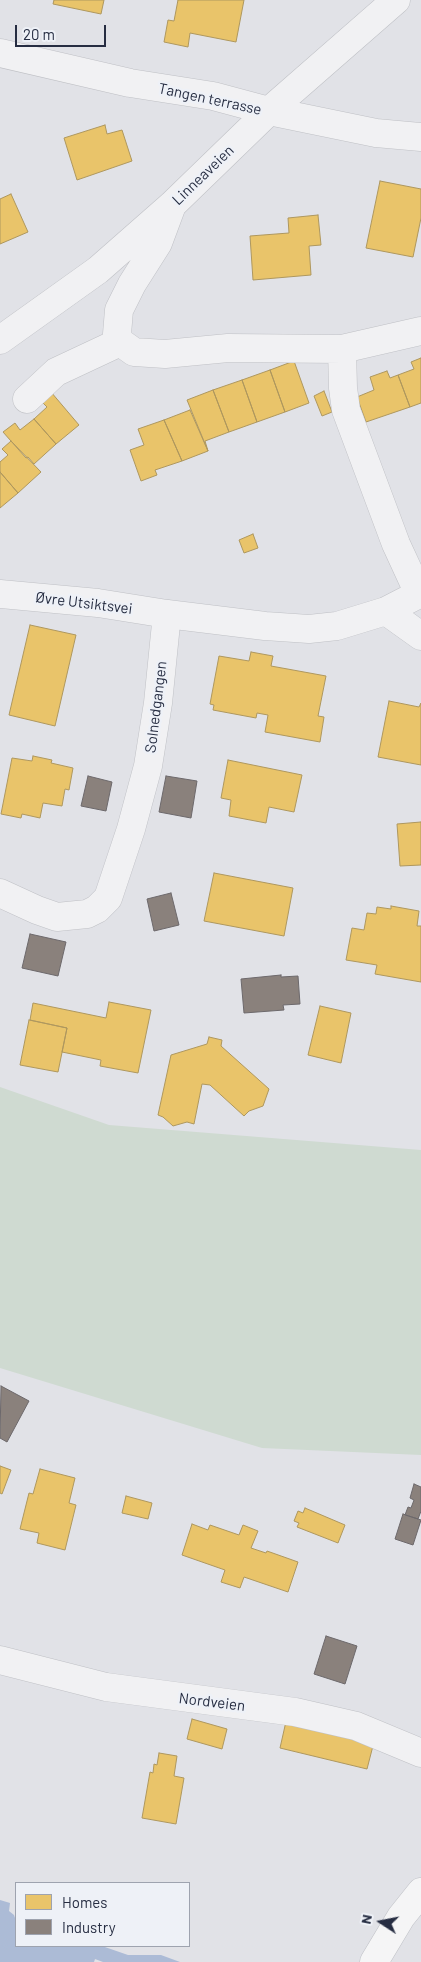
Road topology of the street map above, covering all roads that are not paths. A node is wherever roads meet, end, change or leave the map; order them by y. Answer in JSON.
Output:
{"nodes":[{"id":1,"x":396,"y":0,"type":"edge"},
{"id":2,"x":0,"y":53,"type":"edge"},
{"id":3,"x":269,"y":111,"type":"junction"},
{"id":4,"x":421,"y":137,"type":"edge"},
{"id":5,"x":172,"y":205,"type":"junction"},
{"id":6,"x":421,"y":332,"type":"edge"},
{"id":7,"x":0,"y":340,"type":"edge"},
{"id":8,"x":120,"y":342,"type":"junction"},
{"id":9,"x":342,"y":349,"type":"junction"},
{"id":10,"x":26,"y":399,"type":"dead end"},
{"id":11,"x":0,"y":594,"type":"edge"},
{"id":12,"x":420,"y":594,"type":"edge"},
{"id":13,"x":386,"y":610,"type":"junction"},
{"id":14,"x":167,"y":614,"type":"junction"},
{"id":15,"x":421,"y":636,"type":"edge"},
{"id":16,"x":0,"y":893,"type":"edge"},
{"id":17,"x":0,"y":1660,"type":"edge"},
{"id":18,"x":421,"y":1753,"type":"edge"},
{"id":19,"x":421,"y":1892,"type":"edge"},
{"id":20,"x":374,"y":1962,"type":"edge"}],
"edges":[{"from":1,"to":3,"type":"street","name":"Linneaveien"},
{"from":2,"to":3,"type":"street","name":"Tangen terrasse"},
{"from":3,"to":4,"type":"street","name":"Tangen terrasse"},
{"from":3,"to":5,"type":"street","name":"Linneaveien"},
{"from":5,"to":7,"type":"street","name":"Linneaveien"},
{"from":5,"to":8,"type":"street"},
{"from":6,"to":9,"type":"street"},
{"from":8,"to":9,"type":"street"},
{"from":8,"to":10,"type":"street"},
{"from":9,"to":12,"type":"street"},
{"from":11,"to":14,"type":"street","name":"Øvre Utsiktsvei"},
{"from":12,"to":13,"type":"street"},
{"from":13,"to":14,"type":"street"},
{"from":13,"to":15,"type":"street"},
{"from":14,"to":16,"type":"street","name":"Solnedgangen"},
{"from":17,"to":18,"type":"street","name":"Nordveien"},
{"from":19,"to":20,"type":"main road"}]}
